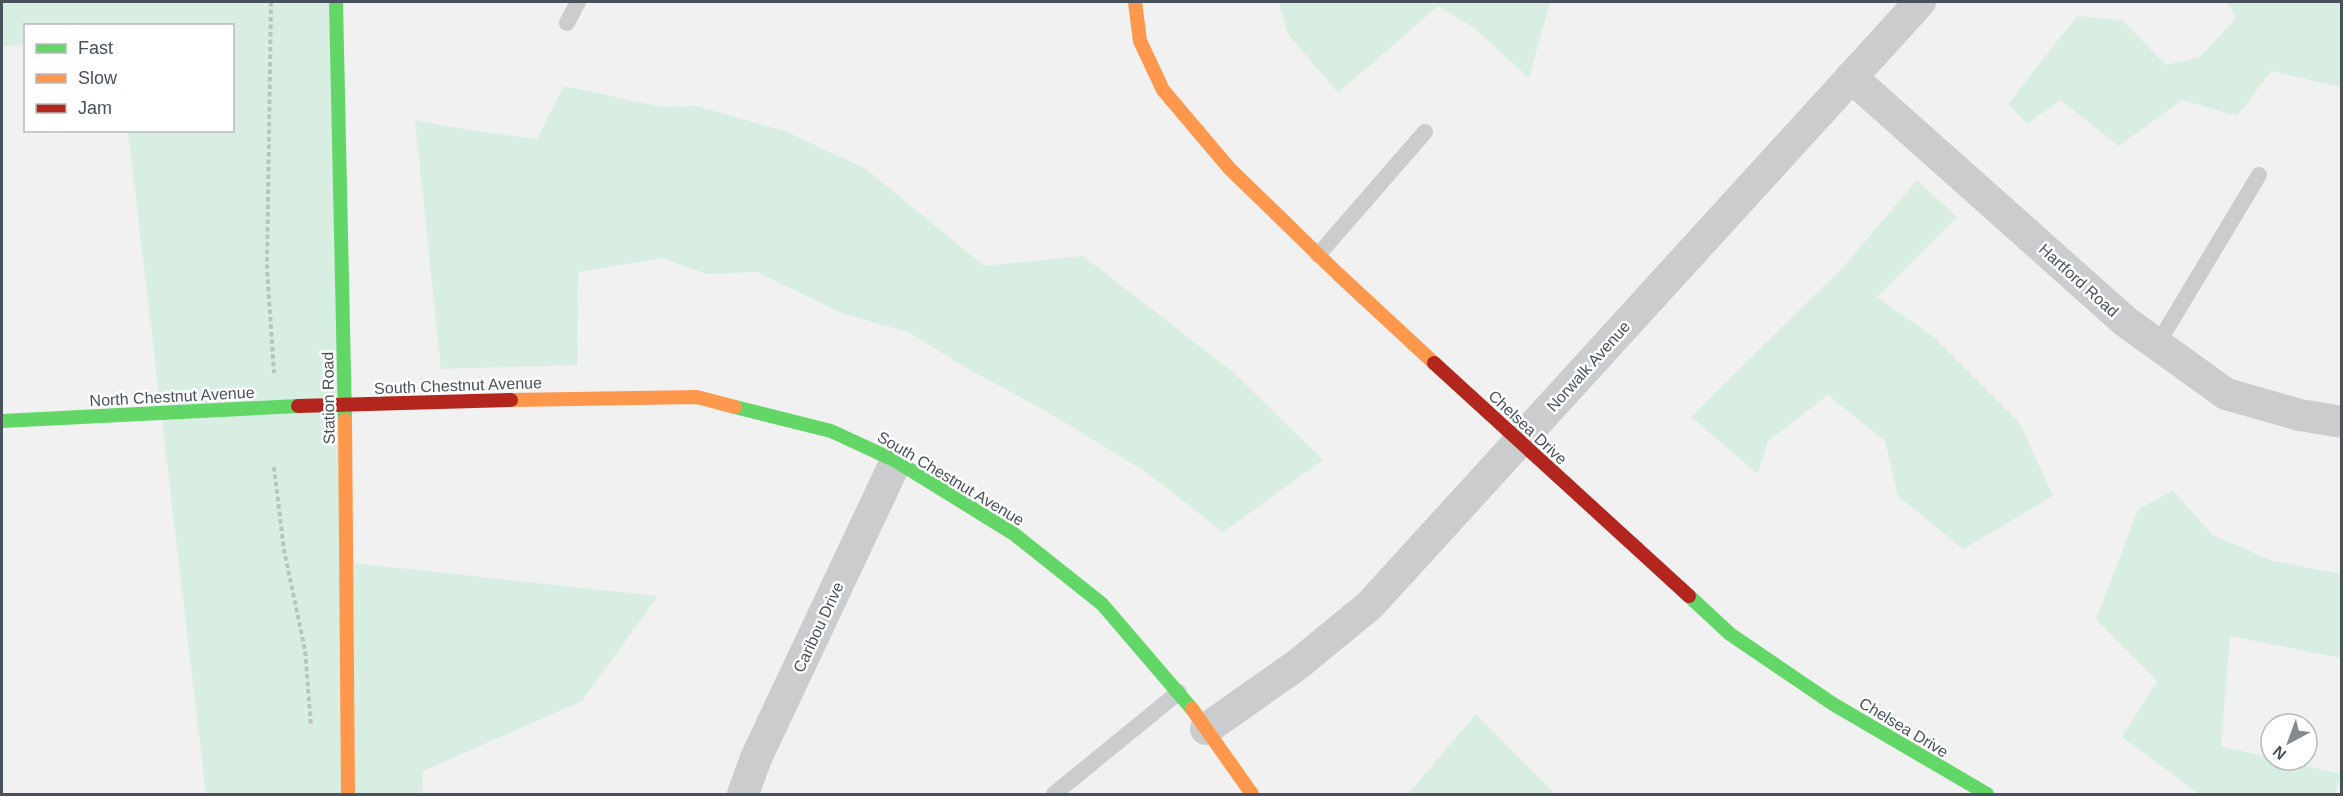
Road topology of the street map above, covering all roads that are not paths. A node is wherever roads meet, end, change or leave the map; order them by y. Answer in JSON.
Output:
{"nodes":[{"id":1,"x":336,"y":2,"type":"edge"},
{"id":2,"x":578,"y":2,"type":"edge"},
{"id":3,"x":1135,"y":2,"type":"edge"},
{"id":4,"x":1920,"y":2,"type":"edge"},
{"id":5,"x":567,"y":23,"type":"dead end"},
{"id":6,"x":1851,"y":77,"type":"junction"},
{"id":7,"x":1425,"y":132,"type":"dead end"},
{"id":8,"x":2259,"y":175,"type":"dead end"},
{"id":9,"x":1318,"y":255,"type":"junction"},
{"id":10,"x":2157,"y":345,"type":"junction"},
{"id":11,"x":345,"y":405,"type":"junction"},
{"id":12,"x":2,"y":421,"type":"edge"},
{"id":13,"x":2342,"y":422,"type":"edge"},
{"id":14,"x":1520,"y":441,"type":"junction"},
{"id":15,"x":896,"y":461,"type":"junction"},
{"id":16,"x":1179,"y":692,"type":"junction"},
{"id":17,"x":1206,"y":729,"type":"junction"},
{"id":18,"x":348,"y":795,"type":"edge"},
{"id":19,"x":743,"y":795,"type":"edge"},
{"id":20,"x":1054,"y":795,"type":"edge"},
{"id":21,"x":1252,"y":795,"type":"edge"},
{"id":22,"x":1987,"y":795,"type":"edge"}],
"edges":[{"from":1,"to":11,"type":"street","name":"Station Road"},
{"from":2,"to":5,"type":"lane"},
{"from":3,"to":9,"type":"street","name":"Chelsea Drive"},
{"from":4,"to":6,"type":"street","name":"Norwalk Avenue"},
{"from":6,"to":10,"type":"street","name":"Hartford Road"},
{"from":6,"to":14,"type":"street","name":"Norwalk Avenue"},
{"from":7,"to":9,"type":"lane"},
{"from":8,"to":10,"type":"lane"},
{"from":9,"to":14,"type":"street","name":"Chelsea Drive"},
{"from":10,"to":13,"type":"street","name":"Hartford Road"},
{"from":11,"to":12,"type":"street","name":"North Chestnut Avenue"},
{"from":11,"to":15,"type":"street","name":"South Chestnut Avenue"},
{"from":11,"to":18,"type":"street","name":"Station Road"},
{"from":14,"to":17,"type":"street","name":"Norwalk Avenue"},
{"from":14,"to":22,"type":"street","name":"Chelsea Drive"},
{"from":15,"to":16,"type":"street","name":"South Chestnut Avenue"},
{"from":15,"to":19,"type":"street","name":"Caribou Drive"},
{"from":16,"to":17,"type":"street","name":"South Chestnut Avenue"},
{"from":16,"to":20,"type":"lane"},
{"from":17,"to":21,"type":"street","name":"South Chestnut Avenue"}]}
